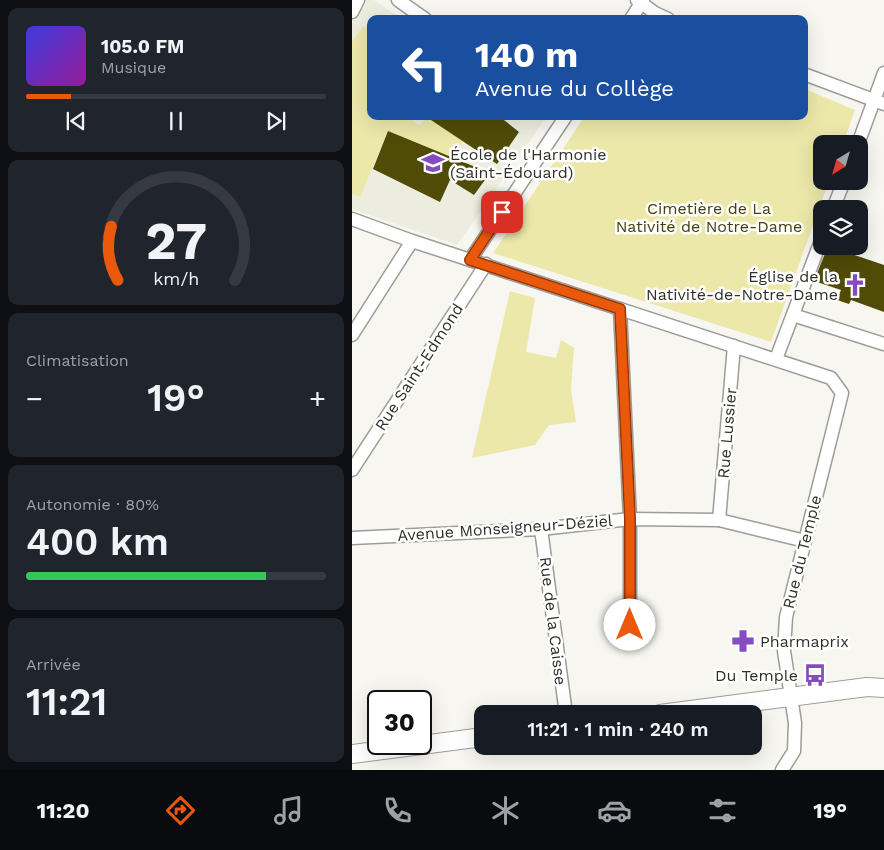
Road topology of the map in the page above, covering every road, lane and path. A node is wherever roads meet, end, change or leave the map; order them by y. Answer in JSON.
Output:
{"nodes":[{"id":1,"x":358,"y":0,"type":"edge"},
{"id":2,"x":398,"y":0,"type":"edge"},
{"id":3,"x":640,"y":1,"type":"edge"},
{"id":4,"x":352,"y":12,"type":"edge"},
{"id":5,"x":419,"y":15,"type":"edge"},
{"id":6,"x":633,"y":15,"type":"edge"},
{"id":7,"x":658,"y":15,"type":"edge"},
{"id":8,"x":884,"y":73,"type":"edge"},
{"id":9,"x":808,"y":76,"type":"edge"},
{"id":10,"x":879,"y":103,"type":"edge"},
{"id":11,"x":563,"y":120,"type":"edge"},
{"id":12,"x":863,"y":135,"type":"edge"},
{"id":13,"x":352,"y":219,"type":"edge"},
{"id":14,"x":412,"y":241,"type":"junction"},
{"id":15,"x":815,"y":255,"type":"edge"},
{"id":16,"x":470,"y":260,"type":"junction"},
{"id":17,"x":486,"y":264,"type":"junction"},
{"id":18,"x":620,"y":309,"type":"junction"},
{"id":19,"x":792,"y":315,"type":"junction"},
{"id":20,"x":352,"y":335,"type":"edge"},
{"id":21,"x":884,"y":344,"type":"edge"},
{"id":22,"x":734,"y":346,"type":"junction"},
{"id":23,"x":776,"y":359,"type":"junction"},
{"id":24,"x":352,"y":470,"type":"edge"},
{"id":25,"x":630,"y":519,"type":"junction"},
{"id":26,"x":719,"y":520,"type":"junction"},
{"id":27,"x":541,"y":529,"type":"junction"},
{"id":28,"x":352,"y":538,"type":"edge"},
{"id":29,"x":805,"y":541,"type":"junction"},
{"id":30,"x":630,"y":625,"type":"dead end"},
{"id":31,"x":884,"y":688,"type":"edge"},
{"id":32,"x":792,"y":696,"type":"junction"},
{"id":33,"x":565,"y":705,"type":"edge"},
{"id":34,"x":726,"y":705,"type":"edge"},
{"id":35,"x":474,"y":738,"type":"edge"},
{"id":36,"x":352,"y":754,"type":"edge"},
{"id":37,"x":782,"y":770,"type":"edge"}],
"edges":[{"from":1,"to":4,"type":"street"},
{"from":2,"to":5,"type":"street"},
{"from":3,"to":6,"type":"street"},
{"from":3,"to":7,"type":"street"},
{"from":8,"to":10,"type":"street"},
{"from":9,"to":10,"type":"street"},
{"from":10,"to":12,"type":"street"},
{"from":11,"to":16,"type":"street"},
{"from":13,"to":14,"type":"street"},
{"from":14,"to":16,"type":"street"},
{"from":14,"to":20,"type":"street"},
{"from":15,"to":19,"type":"street"},
{"from":16,"to":17,"type":"street"},
{"from":17,"to":18,"type":"street"},
{"from":17,"to":24,"type":"street","name":"Rue Saint-Edmond"},
{"from":18,"to":22,"type":"street"},
{"from":18,"to":25,"type":"street"},
{"from":19,"to":21,"type":"street"},
{"from":19,"to":23,"type":"street"},
{"from":22,"to":23,"type":"street"},
{"from":22,"to":26,"type":"street","name":"Rue Lussier"},
{"from":23,"to":29,"type":"street","name":"Rue du Temple"},
{"from":25,"to":26,"type":"street","name":"Avenue Monseigneur-Déziel"},
{"from":25,"to":27,"type":"street","name":"Avenue Monseigneur-Déziel"},
{"from":25,"to":30,"type":"street"},
{"from":26,"to":29,"type":"street","name":"Avenue Monseigneur-Déziel"},
{"from":27,"to":28,"type":"street","name":"Avenue Monseigneur-Déziel"},
{"from":27,"to":33,"type":"street","name":"Rue de la Caisse"},
{"from":29,"to":32,"type":"street","name":"Rue du Temple"},
{"from":31,"to":32,"type":"main road"},
{"from":32,"to":34,"type":"main road"},
{"from":32,"to":37,"type":"street","name":"Rue du Temple"},
{"from":35,"to":36,"type":"main road"}]}
